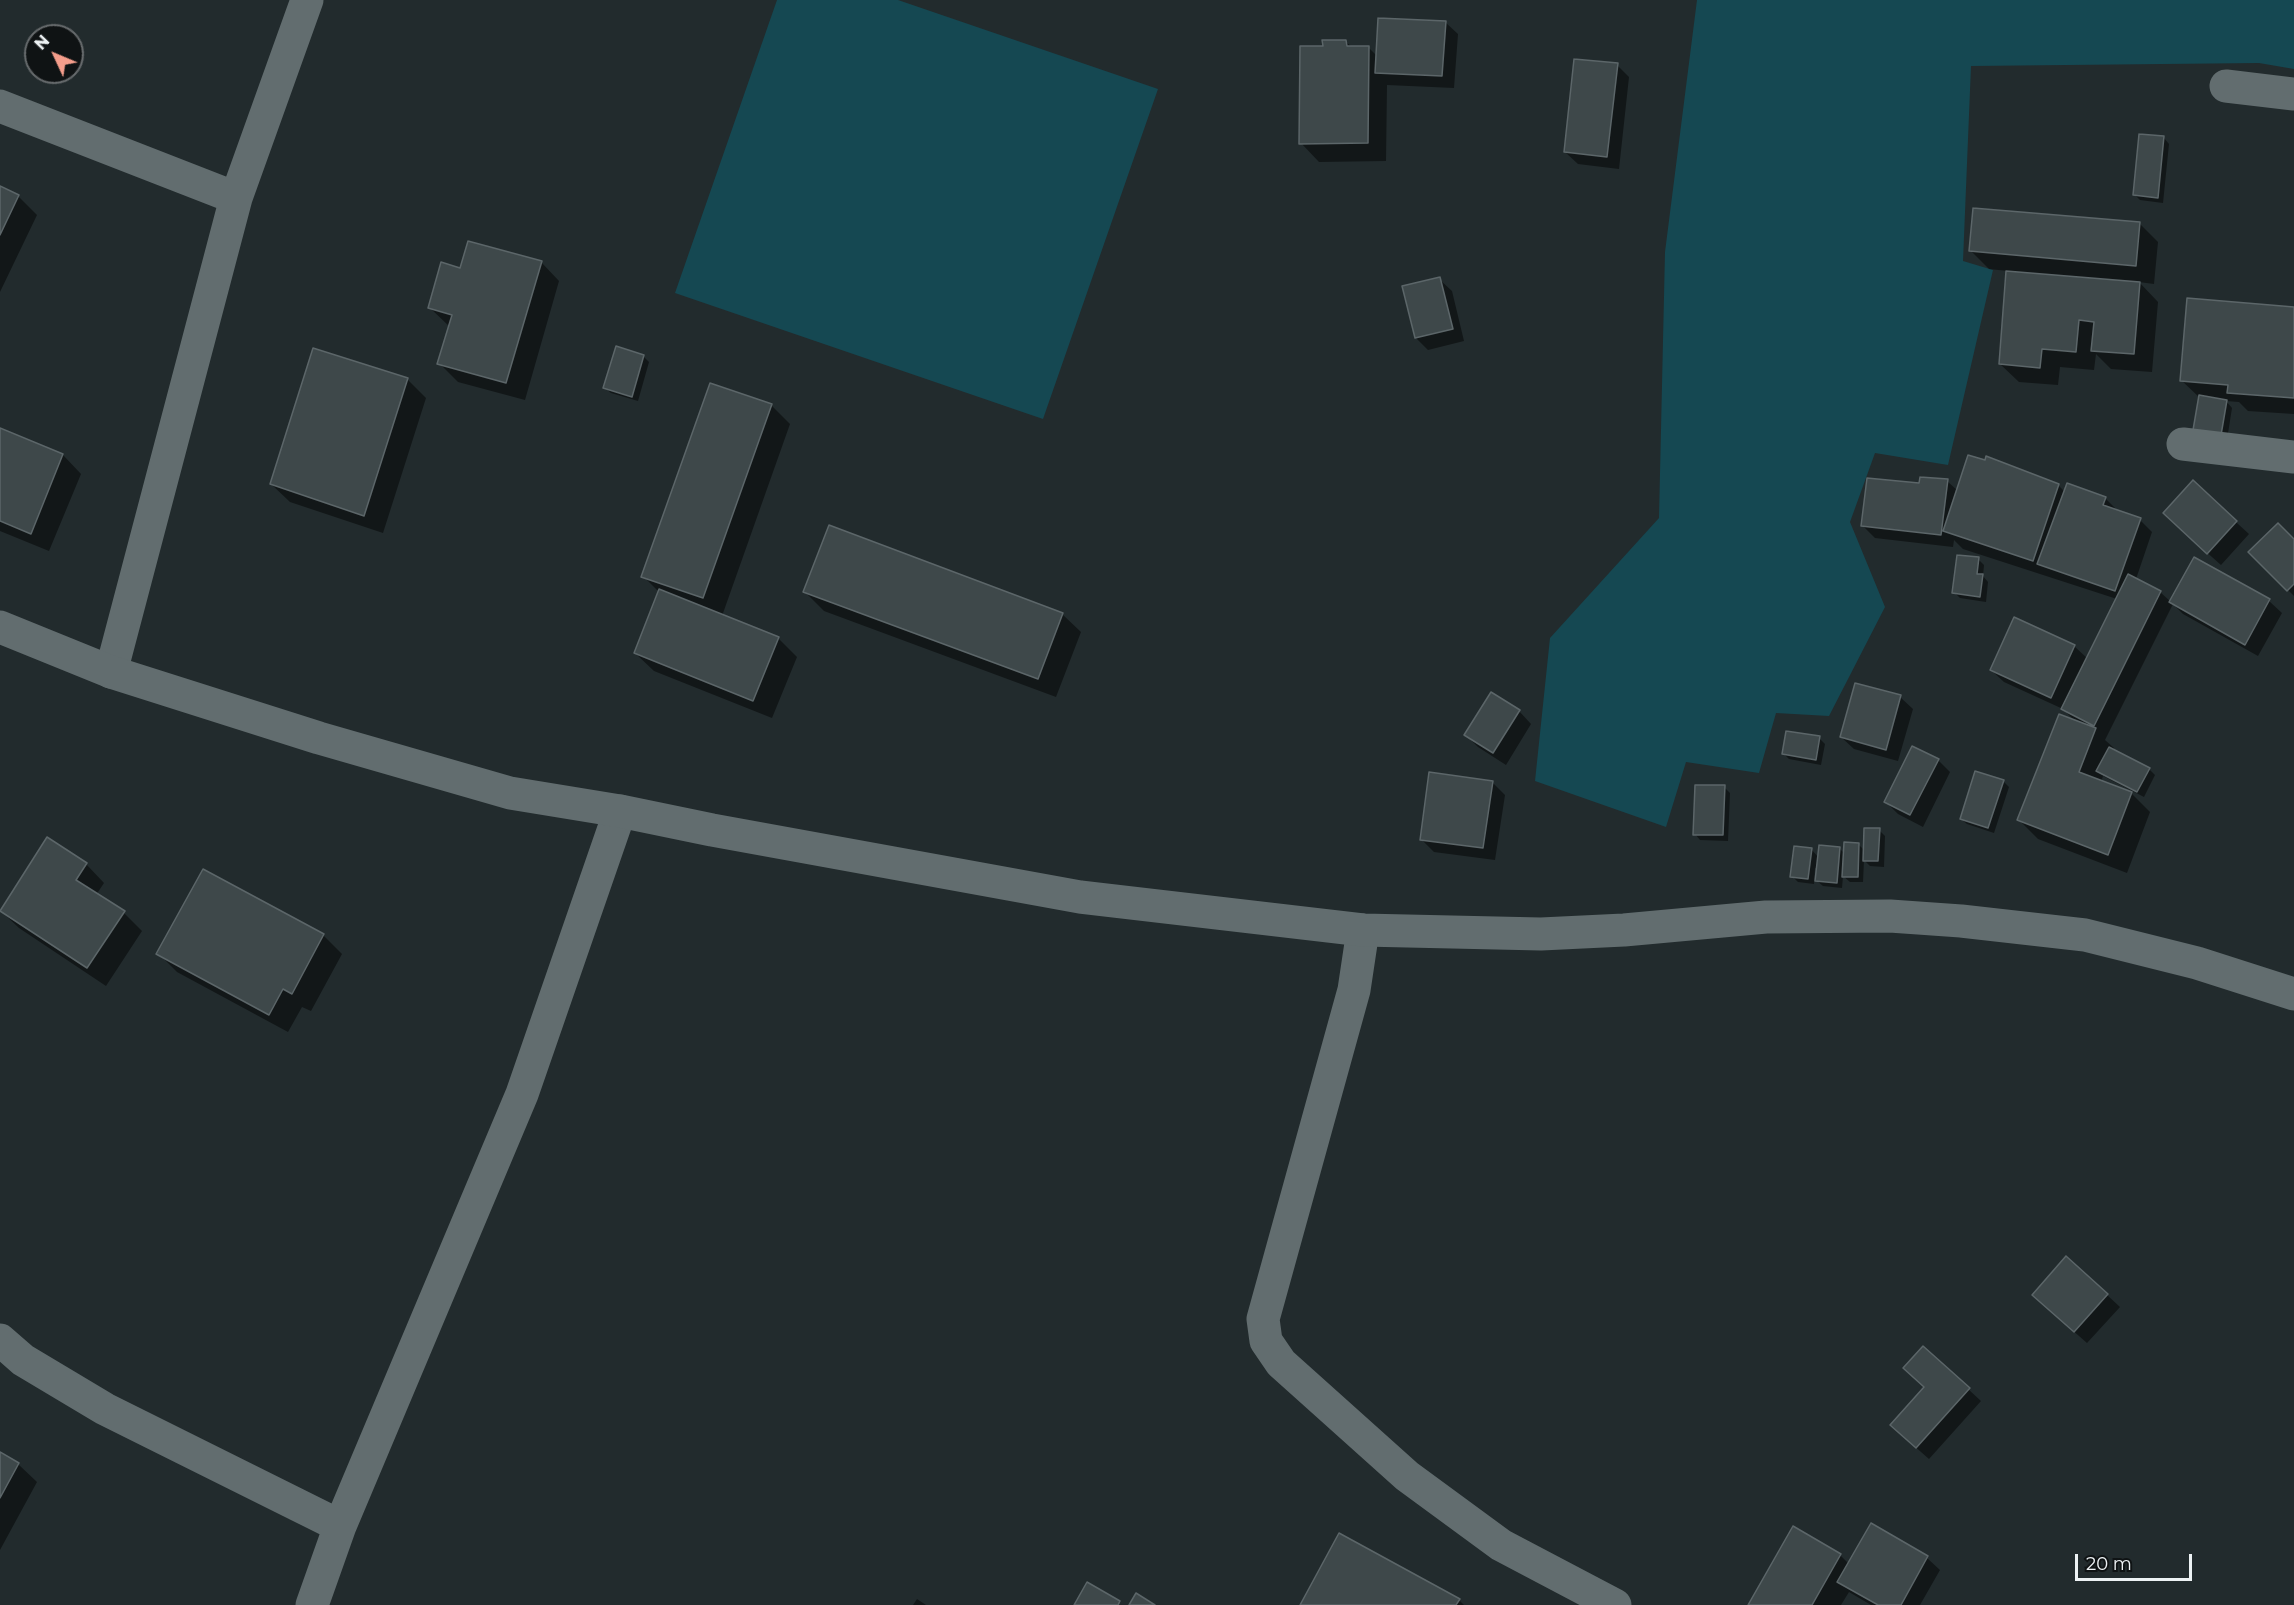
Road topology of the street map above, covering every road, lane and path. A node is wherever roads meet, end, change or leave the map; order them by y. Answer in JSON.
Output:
{"nodes":[{"id":1,"x":307,"y":0,"type":"edge"},
{"id":2,"x":2226,"y":86,"type":"dead end"},
{"id":3,"x":2294,"y":94,"type":"edge"},
{"id":4,"x":0,"y":106,"type":"edge"},
{"id":5,"x":237,"y":198,"type":"junction"},
{"id":6,"x":2183,"y":444,"type":"dead end"},
{"id":7,"x":2294,"y":457,"type":"edge"},
{"id":8,"x":0,"y":627,"type":"edge"},
{"id":9,"x":111,"y":672,"type":"junction"},
{"id":10,"x":620,"y":811,"type":"junction"},
{"id":11,"x":1363,"y":930,"type":"junction"},
{"id":12,"x":2294,"y":993,"type":"edge"},
{"id":13,"x":0,"y":1340,"type":"edge"},
{"id":14,"x":340,"y":1526,"type":"junction"},
{"id":15,"x":312,"y":1605,"type":"edge"},
{"id":16,"x":1615,"y":1605,"type":"edge"}],
"edges":[{"from":1,"to":5,"type":"street"},
{"from":2,"to":3,"type":"street"},
{"from":4,"to":5,"type":"street"},
{"from":5,"to":9,"type":"street"},
{"from":6,"to":7,"type":"street"},
{"from":8,"to":9,"type":"street"},
{"from":9,"to":10,"type":"street"},
{"from":10,"to":11,"type":"street"},
{"from":10,"to":14,"type":"street"},
{"from":11,"to":12,"type":"street"},
{"from":11,"to":16,"type":"street"},
{"from":13,"to":14,"type":"street"},
{"from":14,"to":15,"type":"street"}]}
